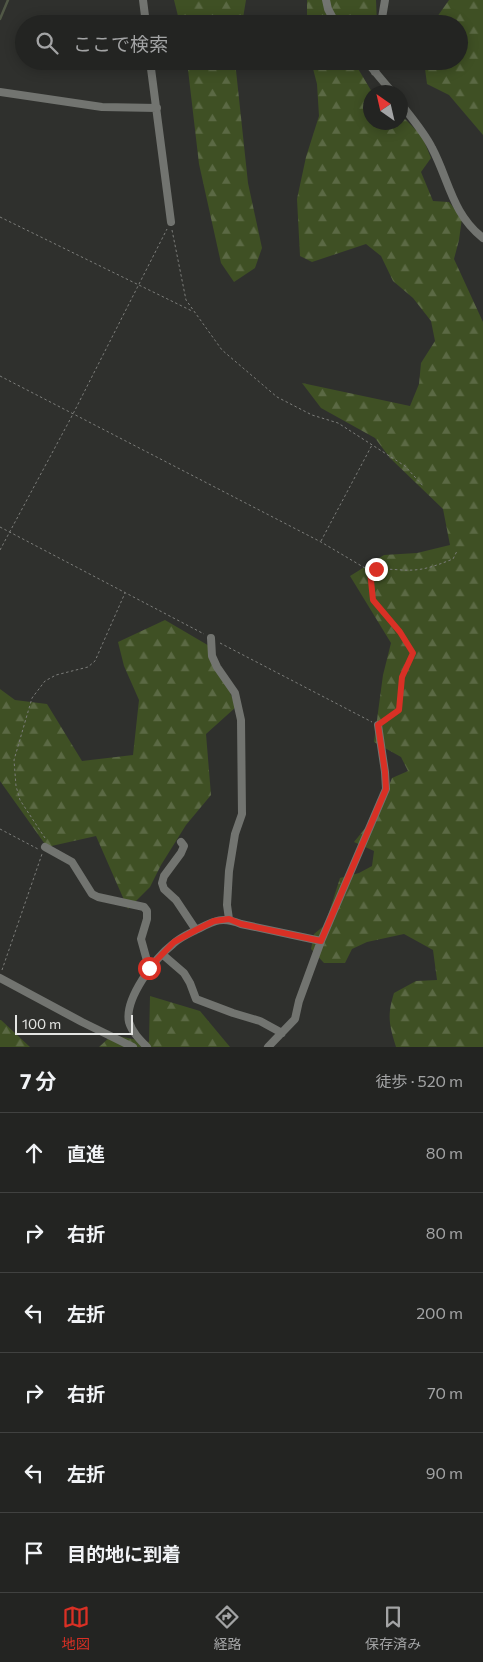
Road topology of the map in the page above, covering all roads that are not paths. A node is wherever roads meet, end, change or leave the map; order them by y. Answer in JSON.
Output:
{"nodes":[{"id":1,"x":143,"y":0,"type":"edge"},
{"id":2,"x":326,"y":0,"type":"edge"},
{"id":3,"x":385,"y":0,"type":"edge"},
{"id":4,"x":145,"y":15,"type":"edge"},
{"id":5,"x":331,"y":15,"type":"edge"},
{"id":6,"x":382,"y":15,"type":"edge"},
{"id":7,"x":151,"y":70,"type":"edge"},
{"id":8,"x":375,"y":72,"type":"edge"},
{"id":9,"x":386,"y":85,"type":"edge"},
{"id":10,"x":0,"y":92,"type":"edge"},
{"id":11,"x":157,"y":108,"type":"junction"},
{"id":12,"x":408,"y":114,"type":"edge"},
{"id":13,"x":170,"y":222,"type":"road end"},
{"id":14,"x":483,"y":238,"type":"edge"},
{"id":15,"x":211,"y":638,"type":"road end"},
{"id":16,"x":378,"y":725,"type":"road end"},
{"id":17,"x":181,"y":842,"type":"dead end"},
{"id":18,"x":45,"y":847,"type":"road end"},
{"id":19,"x":229,"y":919,"type":"junction"},
{"id":20,"x":196,"y":930,"type":"junction"},
{"id":21,"x":321,"y":941,"type":"junction"},
{"id":22,"x":162,"y":954,"type":"junction"},
{"id":23,"x":149,"y":968,"type":"junction"},
{"id":24,"x":0,"y":977,"type":"edge"},
{"id":25,"x":282,"y":1033,"type":"junction"},
{"id":26,"x":133,"y":1047,"type":"edge"},
{"id":27,"x":147,"y":1047,"type":"edge"},
{"id":28,"x":268,"y":1047,"type":"edge"}],
"edges":[{"from":1,"to":4,"type":"street"},
{"from":2,"to":5,"type":"street"},
{"from":3,"to":6,"type":"street"},
{"from":7,"to":11,"type":"street"},
{"from":8,"to":9,"type":"street"},
{"from":10,"to":11,"type":"street"},
{"from":11,"to":13,"type":"street"},
{"from":12,"to":14,"type":"street"},
{"from":15,"to":19,"type":"street"},
{"from":16,"to":21,"type":"street"},
{"from":17,"to":20,"type":"street"},
{"from":18,"to":23,"type":"street"},
{"from":19,"to":20,"type":"street"},
{"from":19,"to":21,"type":"street"},
{"from":20,"to":22,"type":"street"},
{"from":21,"to":25,"type":"street"},
{"from":22,"to":23,"type":"street"},
{"from":22,"to":25,"type":"street"},
{"from":23,"to":27,"type":"street"},
{"from":24,"to":26,"type":"street"},
{"from":25,"to":28,"type":"street"}]}
